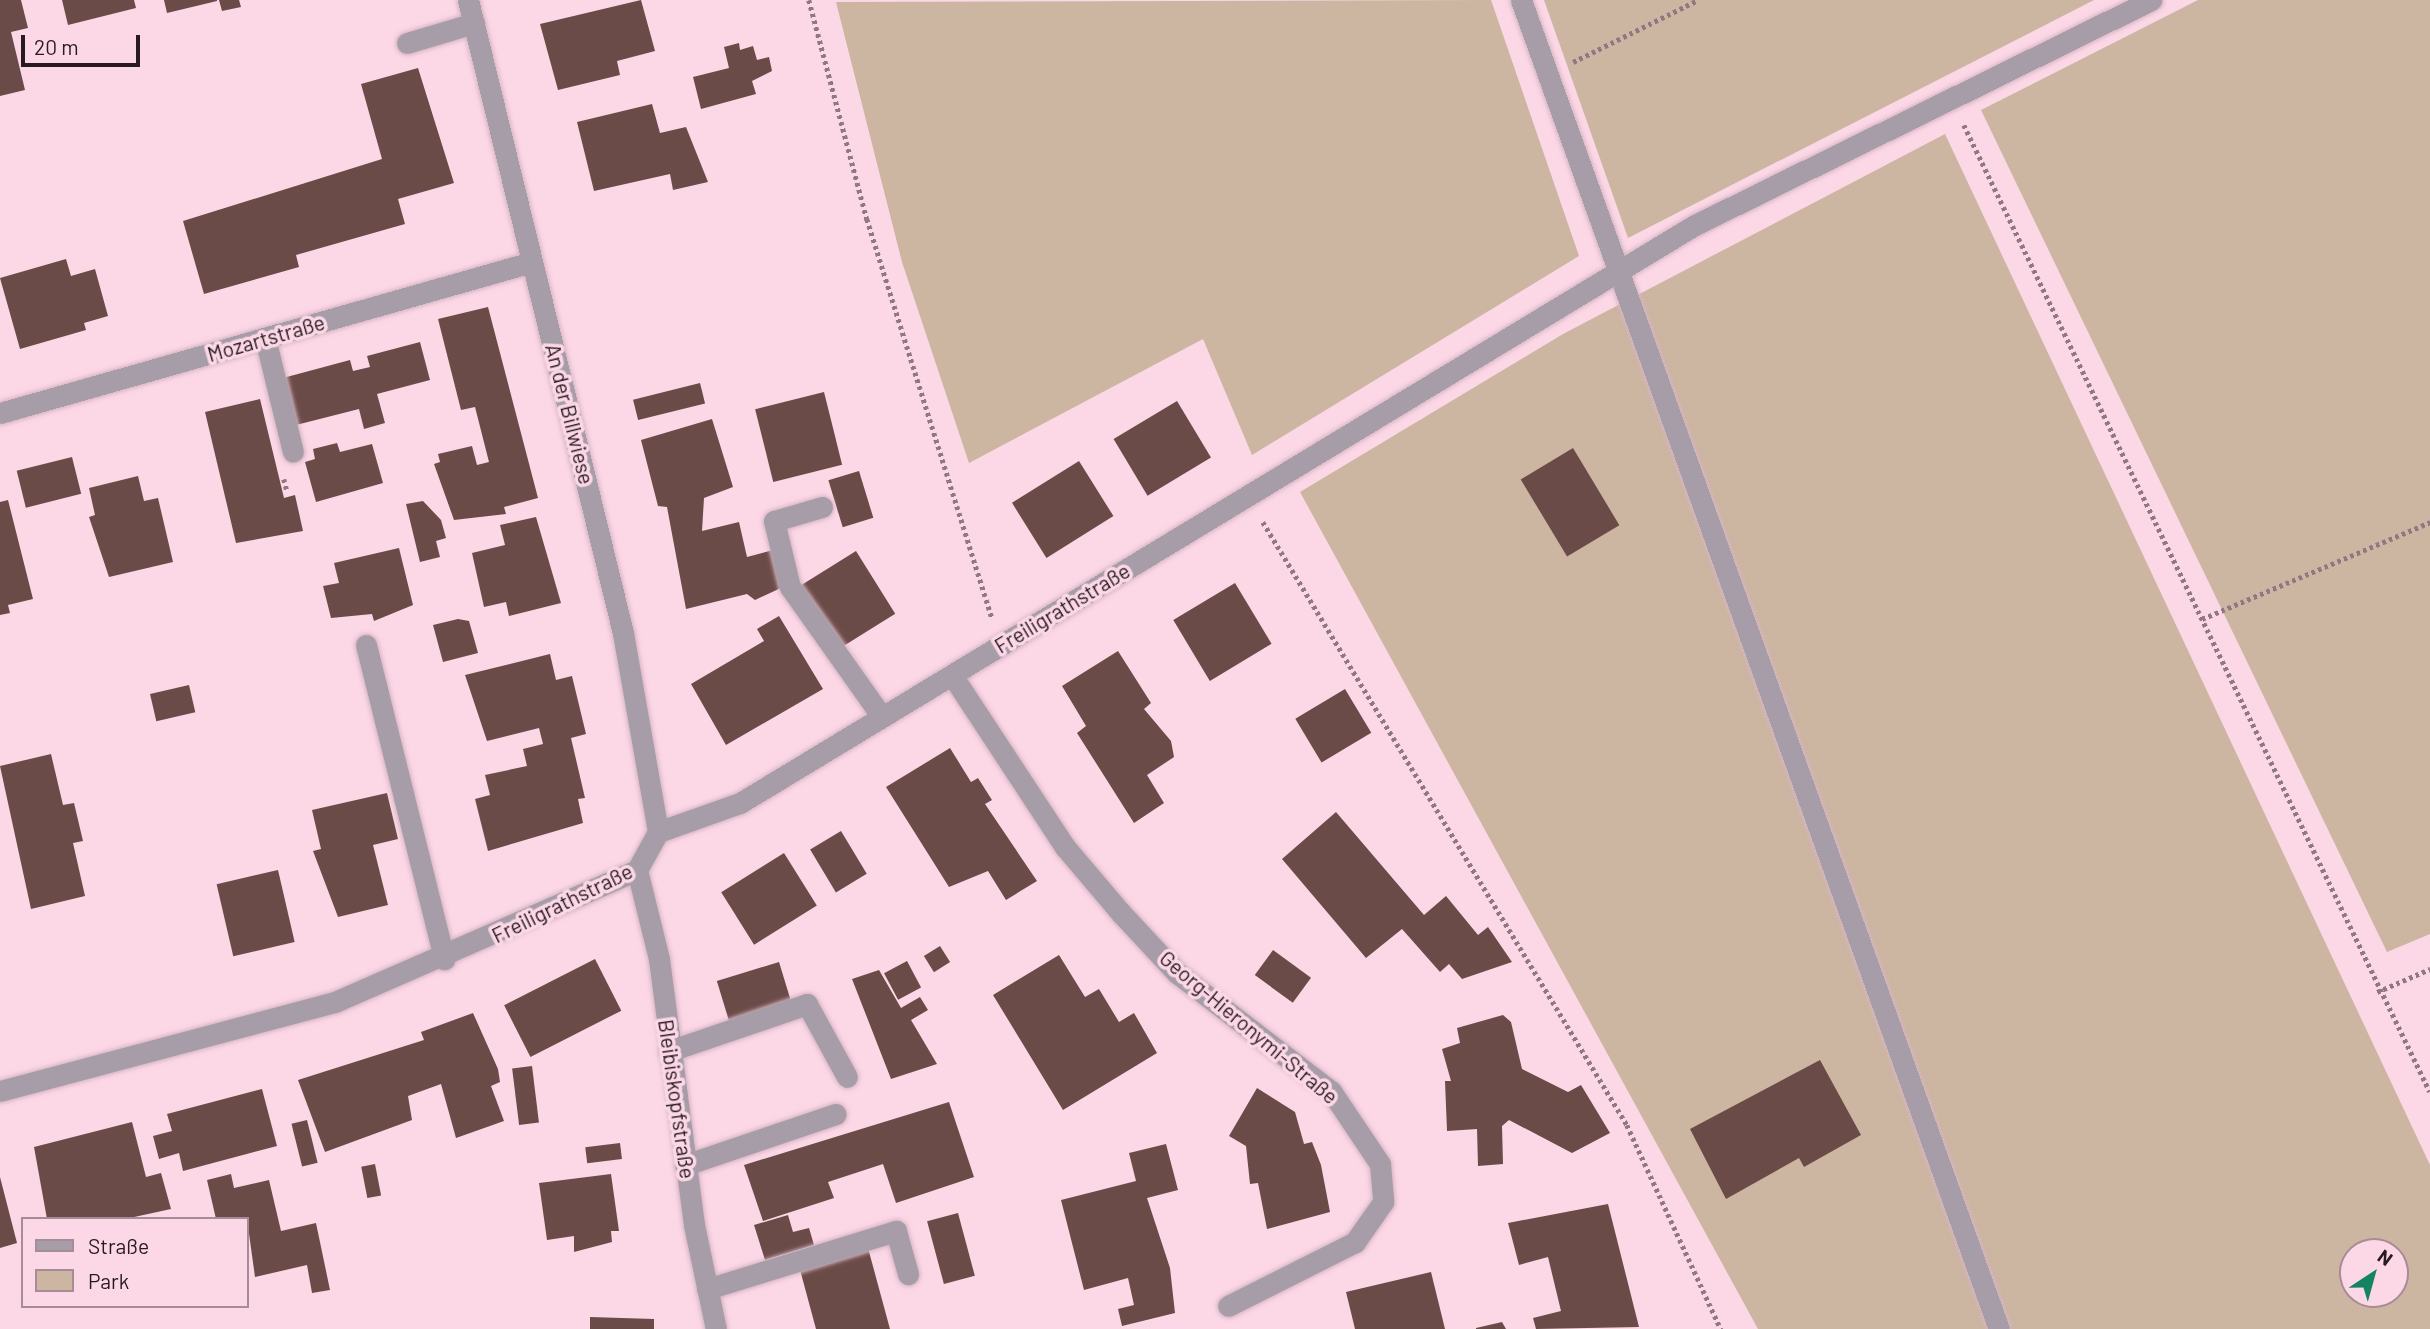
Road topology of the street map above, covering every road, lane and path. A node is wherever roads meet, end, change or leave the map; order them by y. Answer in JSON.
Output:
{"nodes":[{"id":1,"x":468,"y":0,"type":"edge"},
{"id":2,"x":1521,"y":0,"type":"edge"},
{"id":3,"x":1698,"y":0,"type":"edge"},
{"id":4,"x":2151,"y":0,"type":"edge"},
{"id":5,"x":807,"y":1,"type":"edge"},
{"id":6,"x":474,"y":23,"type":"junction"},
{"id":7,"x":407,"y":43,"type":"dead end"},
{"id":8,"x":1547,"y":75,"type":"junction"},
{"id":9,"x":1951,"y":97,"type":"junction"},
{"id":10,"x":532,"y":262,"type":"junction"},
{"id":11,"x":1616,"y":272,"type":"junction"},
{"id":12,"x":265,"y":338,"type":"junction"},
{"id":13,"x":0,"y":413,"type":"edge"},
{"id":14,"x":293,"y":453,"type":"dead end"},
{"id":15,"x":1248,"y":497,"type":"junction"},
{"id":16,"x":822,"y":507,"type":"dead end"},
{"id":17,"x":2430,"y":522,"type":"edge"},
{"id":18,"x":2202,"y":619,"type":"junction"},
{"id":19,"x":366,"y":645,"type":"dead end"},
{"id":20,"x":1000,"y":645,"type":"junction"},
{"id":21,"x":952,"y":675,"type":"junction"},
{"id":22,"x":882,"y":717,"type":"junction"},
{"id":23,"x":658,"y":832,"type":"junction"},
{"id":24,"x":636,"y":870,"type":"junction"},
{"id":25,"x":443,"y":959,"type":"junction"},
{"id":26,"x":2430,"y":969,"type":"edge"},
{"id":27,"x":2377,"y":992,"type":"junction"},
{"id":28,"x":669,"y":1051,"type":"junction"},
{"id":29,"x":847,"y":1077,"type":"dead end"},
{"id":30,"x":0,"y":1091,"type":"edge"},
{"id":31,"x":2430,"y":1092,"type":"edge"},
{"id":32,"x":836,"y":1114,"type":"dead end"},
{"id":33,"x":685,"y":1165,"type":"junction"},
{"id":34,"x":908,"y":1274,"type":"dead end"},
{"id":35,"x":707,"y":1289,"type":"junction"},
{"id":36,"x":1228,"y":1306,"type":"dead end"},
{"id":37,"x":716,"y":1329,"type":"edge"},
{"id":38,"x":1721,"y":1329,"type":"edge"},
{"id":39,"x":1999,"y":1329,"type":"edge"}],
"edges":[{"from":1,"to":6,"type":"street","name":"An der Billwiese"},
{"from":2,"to":8,"type":"street"},
{"from":3,"to":8,"type":"path"},
{"from":4,"to":9,"type":"street","name":"Freiligrathstraße"},
{"from":5,"to":20,"type":"path"},
{"from":6,"to":7,"type":"street"},
{"from":6,"to":10,"type":"street","name":"An der Billwiese"},
{"from":8,"to":11,"type":"street"},
{"from":9,"to":11,"type":"street","name":"Freiligrathstraße"},
{"from":9,"to":18,"type":"path"},
{"from":10,"to":12,"type":"street","name":"Mozartstraße"},
{"from":10,"to":23,"type":"street","name":"An der Billwiese"},
{"from":11,"to":15,"type":"street","name":"Freiligrathstraße"},
{"from":11,"to":39,"type":"street"},
{"from":12,"to":13,"type":"street","name":"Mozartstraße"},
{"from":12,"to":14,"type":"street"},
{"from":15,"to":20,"type":"street","name":"Freiligrathstraße"},
{"from":15,"to":38,"type":"path"},
{"from":16,"to":22,"type":"street"},
{"from":17,"to":18,"type":"path"},
{"from":18,"to":27,"type":"path"},
{"from":19,"to":25,"type":"street"},
{"from":20,"to":21,"type":"street","name":"Freiligrathstraße"},
{"from":21,"to":22,"type":"street","name":"Freiligrathstraße"},
{"from":21,"to":36,"type":"street","name":"Georg-Hieronymi-Straße"},
{"from":22,"to":23,"type":"street","name":"Freiligrathstraße"},
{"from":23,"to":24,"type":"street","name":"Freiligrathstraße"},
{"from":24,"to":25,"type":"street","name":"Freiligrathstraße"},
{"from":24,"to":28,"type":"street","name":"Bleibiskopfstraße"},
{"from":25,"to":30,"type":"street","name":"Freiligrathstraße"},
{"from":26,"to":27,"type":"path"},
{"from":27,"to":31,"type":"path"},
{"from":28,"to":29,"type":"street"},
{"from":28,"to":33,"type":"street","name":"Bleibiskopfstraße"},
{"from":32,"to":33,"type":"street"},
{"from":33,"to":35,"type":"street","name":"Bleibiskopfstraße"},
{"from":34,"to":35,"type":"street"},
{"from":35,"to":37,"type":"street","name":"Bleibiskopfstraße"}]}
